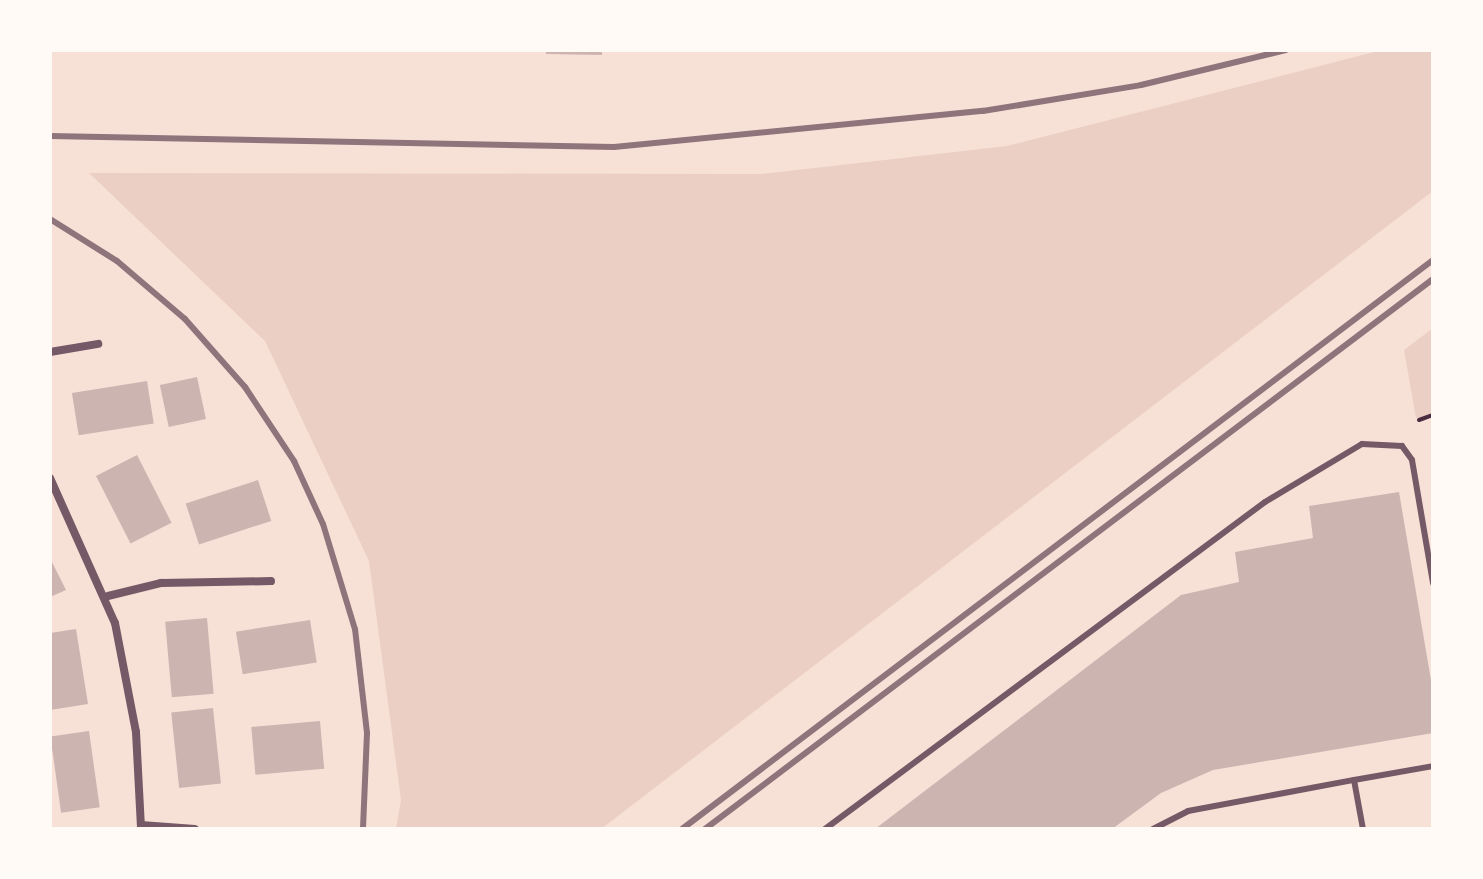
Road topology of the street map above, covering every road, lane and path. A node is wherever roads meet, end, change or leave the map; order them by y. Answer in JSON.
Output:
{"nodes":[{"id":1,"x":98,"y":344,"type":"dead end"},
{"id":2,"x":50,"y":352,"type":"edge"},
{"id":3,"x":1433,"y":415,"type":"edge"},
{"id":4,"x":1419,"y":420,"type":"dead end"},
{"id":5,"x":50,"y":478,"type":"edge"},
{"id":6,"x":271,"y":581,"type":"dead end"},
{"id":7,"x":1433,"y":583,"type":"edge"},
{"id":8,"x":108,"y":596,"type":"junction"},
{"id":9,"x":1433,"y":766,"type":"edge"},
{"id":10,"x":1354,"y":780,"type":"junction"},
{"id":11,"x":141,"y":827,"type":"edge"},
{"id":12,"x":195,"y":829,"type":"edge"},
{"id":13,"x":825,"y":829,"type":"edge"},
{"id":14,"x":1153,"y":829,"type":"edge"},
{"id":15,"x":1363,"y":829,"type":"edge"}],
"edges":[{"from":1,"to":2,"type":"street"},
{"from":3,"to":4,"type":"path"},
{"from":5,"to":8,"type":"street"},
{"from":6,"to":8,"type":"street"},
{"from":7,"to":13,"type":"lane"},
{"from":8,"to":11,"type":"street"},
{"from":9,"to":10,"type":"lane"},
{"from":10,"to":14,"type":"lane"},
{"from":10,"to":15,"type":"lane"},
{"from":11,"to":12,"type":"street"}]}
